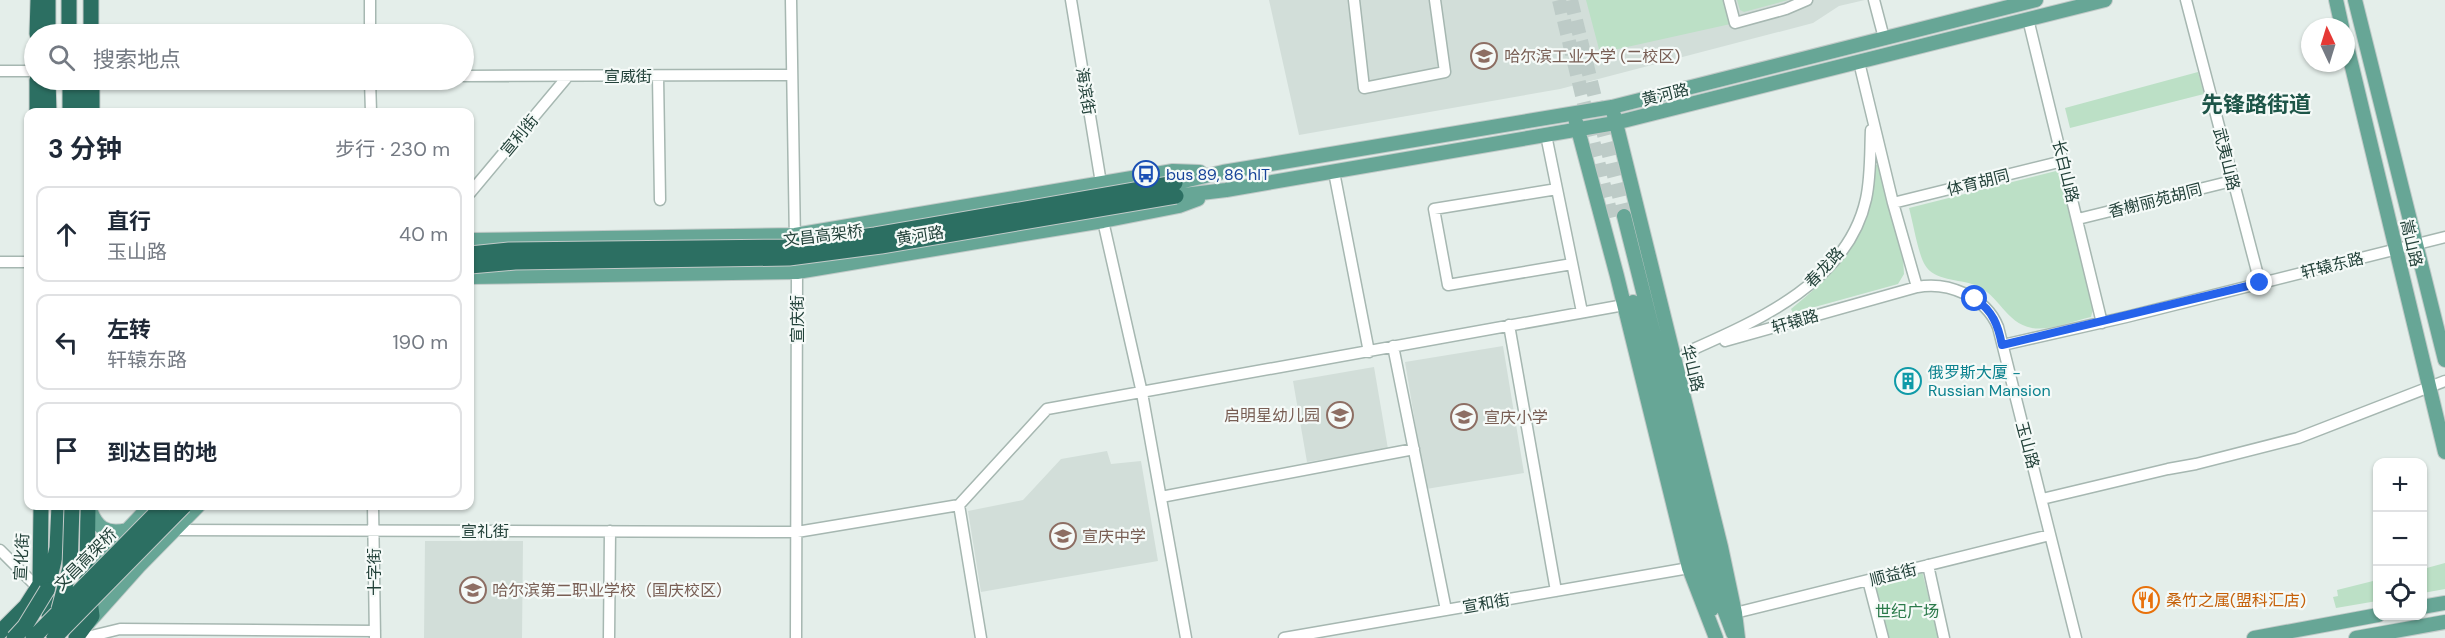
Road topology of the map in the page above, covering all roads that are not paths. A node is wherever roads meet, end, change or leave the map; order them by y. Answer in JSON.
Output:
{"nodes":[{"id":1,"x":38,"y":0,"type":"edge"},
{"id":2,"x":48,"y":0,"type":"edge"},
{"id":3,"x":58,"y":0,"type":"edge"},
{"id":4,"x":69,"y":0,"type":"edge"},
{"id":5,"x":81,"y":0,"type":"edge"},
{"id":6,"x":91,"y":0,"type":"edge"},
{"id":7,"x":370,"y":0,"type":"edge"},
{"id":8,"x":791,"y":0,"type":"edge"},
{"id":9,"x":1071,"y":0,"type":"edge"},
{"id":10,"x":1354,"y":0,"type":"edge"},
{"id":11,"x":1435,"y":0,"type":"edge"},
{"id":12,"x":1729,"y":0,"type":"edge"},
{"id":13,"x":1807,"y":0,"type":"edge"},
{"id":14,"x":1874,"y":0,"type":"edge"},
{"id":15,"x":2036,"y":0,"type":"edge"},
{"id":16,"x":2105,"y":0,"type":"edge"},
{"id":17,"x":2186,"y":0,"type":"edge"},
{"id":18,"x":2336,"y":0,"type":"edge"},
{"id":19,"x":2355,"y":0,"type":"edge"},
{"id":20,"x":2340,"y":18,"type":"edge"},
{"id":21,"x":2028,"y":19,"type":"junction"},
{"id":22,"x":37,"y":24,"type":"edge"},
{"id":23,"x":48,"y":24,"type":"edge"},
{"id":24,"x":58,"y":24,"type":"edge"},
{"id":25,"x":69,"y":24,"type":"edge"},
{"id":26,"x":81,"y":24,"type":"edge"},
{"id":27,"x":91,"y":24,"type":"edge"},
{"id":28,"x":370,"y":24,"type":"edge"},
{"id":29,"x":1884,"y":38,"type":"junction"},
{"id":30,"x":1859,"y":62,"type":"junction"},
{"id":31,"x":0,"y":71,"type":"edge"},
{"id":32,"x":24,"y":71,"type":"edge"},
{"id":33,"x":2353,"y":72,"type":"edge"},
{"id":34,"x":792,"y":75,"type":"junction"},
{"id":35,"x":474,"y":76,"type":"edge"},
{"id":36,"x":568,"y":76,"type":"junction"},
{"id":37,"x":658,"y":76,"type":"junction"},
{"id":38,"x":37,"y":90,"type":"edge"},
{"id":39,"x":48,"y":90,"type":"edge"},
{"id":40,"x":58,"y":90,"type":"edge"},
{"id":41,"x":70,"y":90,"type":"edge"},
{"id":42,"x":81,"y":90,"type":"edge"},
{"id":43,"x":92,"y":90,"type":"edge"},
{"id":44,"x":370,"y":90,"type":"edge"},
{"id":45,"x":1612,"y":107,"type":"junction"},
{"id":46,"x":37,"y":108,"type":"edge"},
{"id":47,"x":49,"y":108,"type":"edge"},
{"id":48,"x":58,"y":108,"type":"edge"},
{"id":49,"x":70,"y":108,"type":"edge"},
{"id":50,"x":81,"y":108,"type":"edge"},
{"id":51,"x":92,"y":108,"type":"edge"},
{"id":52,"x":371,"y":108,"type":"edge"},
{"id":53,"x":1574,"y":114,"type":"junction"},
{"id":54,"x":1872,"y":117,"type":"junction"},
{"id":55,"x":1615,"y":123,"type":"junction"},
{"id":56,"x":1579,"y":130,"type":"junction"},
{"id":57,"x":1546,"y":135,"type":"junction"},
{"id":58,"x":2063,"y":161,"type":"junction"},
{"id":59,"x":1223,"y":172,"type":"junction"},
{"id":60,"x":1334,"y":172,"type":"junction"},
{"id":61,"x":2232,"y":181,"type":"junction"},
{"id":62,"x":1101,"y":183,"type":"junction"},
{"id":63,"x":474,"y":188,"type":"edge"},
{"id":64,"x":1176,"y":189,"type":"junction"},
{"id":65,"x":1557,"y":189,"type":"junction"},
{"id":66,"x":1226,"y":190,"type":"junction"},
{"id":67,"x":660,"y":200,"type":"dead end"},
{"id":68,"x":1893,"y":203,"type":"junction"},
{"id":69,"x":2078,"y":219,"type":"junction"},
{"id":70,"x":1103,"y":221,"type":"junction"},
{"id":71,"x":795,"y":235,"type":"junction"},
{"id":72,"x":2445,"y":237,"type":"edge"},
{"id":73,"x":474,"y":240,"type":"edge"},
{"id":74,"x":2416,"y":244,"type":"junction"},
{"id":75,"x":2396,"y":249,"type":"junction"},
{"id":76,"x":474,"y":254,"type":"edge"},
{"id":77,"x":0,"y":262,"type":"edge"},
{"id":78,"x":24,"y":262,"type":"edge"},
{"id":79,"x":1572,"y":264,"type":"junction"},
{"id":80,"x":474,"y":266,"type":"edge"},
{"id":81,"x":797,"y":272,"type":"junction"},
{"id":82,"x":474,"y":276,"type":"edge"},
{"id":83,"x":2260,"y":283,"type":"junction"},
{"id":84,"x":1917,"y":287,"type":"junction"},
{"id":85,"x":1624,"y":306,"type":"junction"},
{"id":86,"x":1582,"y":312,"type":"junction"},
{"id":87,"x":2102,"y":323,"type":"junction"},
{"id":88,"x":1509,"y":326,"type":"junction"},
{"id":89,"x":2002,"y":345,"type":"junction"},
{"id":90,"x":1394,"y":346,"type":"junction"},
{"id":91,"x":1369,"y":351,"type":"junction"},
{"id":92,"x":1687,"y":352,"type":"junction"},
{"id":93,"x":1673,"y":356,"type":"junction"},
{"id":94,"x":2445,"y":360,"type":"edge"},
{"id":95,"x":2445,"y":381,"type":"edge"},
{"id":96,"x":2429,"y":387,"type":"junction"},
{"id":97,"x":1142,"y":393,"type":"junction"},
{"id":98,"x":1414,"y":449,"type":"junction"},
{"id":99,"x":2445,"y":452,"type":"edge"},
{"id":100,"x":1161,"y":497,"type":"junction"},
{"id":101,"x":2042,"y":499,"type":"junction"},
{"id":102,"x":959,"y":505,"type":"junction"},
{"id":103,"x":41,"y":510,"type":"edge"},
{"id":104,"x":59,"y":510,"type":"edge"},
{"id":105,"x":72,"y":510,"type":"edge"},
{"id":106,"x":88,"y":510,"type":"edge"},
{"id":107,"x":90,"y":510,"type":"edge"},
{"id":108,"x":146,"y":510,"type":"edge"},
{"id":109,"x":159,"y":510,"type":"edge"},
{"id":110,"x":180,"y":510,"type":"edge"},
{"id":111,"x":194,"y":510,"type":"edge"},
{"id":112,"x":373,"y":510,"type":"edge"},
{"id":113,"x":127,"y":530,"type":"junction"},
{"id":114,"x":174,"y":530,"type":"junction"},
{"id":115,"x":374,"y":531,"type":"junction"},
{"id":116,"x":610,"y":531,"type":"junction"},
{"id":117,"x":797,"y":532,"type":"junction"},
{"id":118,"x":2050,"y":535,"type":"junction"},
{"id":119,"x":0,"y":550,"type":"edge"},
{"id":120,"x":1928,"y":565,"type":"junction"},
{"id":121,"x":1689,"y":568,"type":"junction"},
{"id":122,"x":87,"y":576,"type":"junction"},
{"id":123,"x":40,"y":580,"type":"junction"},
{"id":124,"x":1868,"y":580,"type":"junction"},
{"id":125,"x":1556,"y":591,"type":"junction"},
{"id":126,"x":47,"y":603,"type":"junction"},
{"id":127,"x":2445,"y":603,"type":"edge"},
{"id":128,"x":2427,"y":606,"type":"edge"},
{"id":129,"x":1446,"y":610,"type":"junction"},
{"id":130,"x":1736,"y":612,"type":"junction"},
{"id":131,"x":92,"y":616,"type":"junction"},
{"id":132,"x":2373,"y":616,"type":"edge"},
{"id":133,"x":67,"y":620,"type":"junction"},
{"id":134,"x":2445,"y":622,"type":"edge"},
{"id":135,"x":0,"y":632,"type":"edge"},
{"id":136,"x":375,"y":634,"type":"edge"},
{"id":137,"x":83,"y":636,"type":"edge"},
{"id":138,"x":14,"y":638,"type":"edge"},
{"id":139,"x":33,"y":638,"type":"edge"},
{"id":140,"x":44,"y":638,"type":"edge"},
{"id":141,"x":54,"y":638,"type":"edge"},
{"id":142,"x":62,"y":638,"type":"edge"},
{"id":143,"x":609,"y":638,"type":"edge"},
{"id":144,"x":796,"y":638,"type":"edge"},
{"id":145,"x":981,"y":638,"type":"edge"},
{"id":146,"x":1186,"y":638,"type":"edge"},
{"id":147,"x":1284,"y":638,"type":"edge"},
{"id":148,"x":1718,"y":638,"type":"edge"},
{"id":149,"x":1736,"y":638,"type":"edge"},
{"id":150,"x":1883,"y":638,"type":"edge"},
{"id":151,"x":1944,"y":638,"type":"edge"},
{"id":152,"x":2076,"y":638,"type":"edge"},
{"id":153,"x":2254,"y":638,"type":"edge"},
{"id":154,"x":2356,"y":638,"type":"edge"}],
"edges":[{"from":1,"to":22,"type":"highway"},
{"from":2,"to":23,"type":"highway"},
{"from":3,"to":24,"type":"highway"},
{"from":4,"to":25,"type":"highway"},
{"from":5,"to":26,"type":"highway"},
{"from":6,"to":27,"type":"highway"},
{"from":7,"to":28,"type":"street"},
{"from":8,"to":34,"type":"street","name":"宣庆街"},
{"from":9,"to":62,"type":"street","name":"海滨街"},
{"from":10,"to":11,"type":"street"},
{"from":12,"to":13,"type":"street"},
{"from":14,"to":29,"type":"street"},
{"from":15,"to":29,"type":"main road","name":"黄河路"},
{"from":16,"to":21,"type":"main road","name":"黄河路"},
{"from":17,"to":61,"type":"street","name":"武夷山路"},
{"from":18,"to":20,"type":"main road"},
{"from":19,"to":74,"type":"main road","name":"嵩山路"},
{"from":21,"to":30,"type":"main road","name":"黄河路"},
{"from":21,"to":58,"type":"street","name":"长白山路"},
{"from":29,"to":45,"type":"main road","name":"黄河路"},
{"from":30,"to":54,"type":"street"},
{"from":30,"to":55,"type":"main road","name":"黄河路"},
{"from":31,"to":32,"type":"street"},
{"from":33,"to":75,"type":"main road","name":"嵩山路"},
{"from":34,"to":37,"type":"street","name":"宣威街"},
{"from":34,"to":71,"type":"street","name":"宣庆街"},
{"from":35,"to":36,"type":"street","name":"宣威街"},
{"from":36,"to":37,"type":"street","name":"宣威街"},
{"from":36,"to":63,"type":"street","name":"宣利街"},
{"from":37,"to":67,"type":"street"},
{"from":38,"to":46,"type":"highway"},
{"from":39,"to":47,"type":"highway"},
{"from":40,"to":48,"type":"highway"},
{"from":41,"to":49,"type":"highway"},
{"from":42,"to":50,"type":"highway"},
{"from":43,"to":51,"type":"highway"},
{"from":44,"to":52,"type":"street"},
{"from":45,"to":53,"type":"main road","name":"黄河路"},
{"from":45,"to":55,"type":"main road","name":"华山路"},
{"from":53,"to":56,"type":"main road"},
{"from":53,"to":59,"type":"main road","name":"黄河路"},
{"from":54,"to":68,"type":"street"},
{"from":54,"to":92,"type":"street","name":"春龙路"},
{"from":55,"to":56,"type":"main road","name":"黄河路"},
{"from":55,"to":93,"type":"main road","name":"华山路"},
{"from":56,"to":57,"type":"main road","name":"黄河路"},
{"from":56,"to":85,"type":"main road"},
{"from":57,"to":60,"type":"main road","name":"黄河路"},
{"from":57,"to":65,"type":"street"},
{"from":58,"to":68,"type":"street","name":"体育胡同"},
{"from":58,"to":69,"type":"street","name":"长白山路"},
{"from":59,"to":62,"type":"main road","name":"黄河路"},
{"from":59,"to":64,"type":"main road","name":"黄河路"},
{"from":60,"to":66,"type":"main road","name":"黄河路"},
{"from":60,"to":91,"type":"street"},
{"from":61,"to":69,"type":"street","name":"香榭丽苑胡同"},
{"from":61,"to":83,"type":"street","name":"武夷山路"},
{"from":62,"to":71,"type":"main road","name":"黄河路"},
{"from":64,"to":66,"type":"main road","name":"黄河路"},
{"from":64,"to":76,"type":"highway","name":"文昌高架桥","bridge":true},
{"from":64,"to":80,"type":"highway","name":"文昌高架桥","bridge":true},
{"from":65,"to":79,"type":"street"},
{"from":65,"to":79,"type":"street"},
{"from":66,"to":70,"type":"main road","name":"黄河路"},
{"from":68,"to":84,"type":"street"},
{"from":69,"to":87,"type":"street","name":"长白山路"},
{"from":70,"to":81,"type":"main road","name":"黄河路"},
{"from":70,"to":97,"type":"street"},
{"from":71,"to":73,"type":"main road","name":"黄河路"},
{"from":71,"to":81,"type":"street","name":"宣庆街"},
{"from":72,"to":74,"type":"street","name":"轩辕东路"},
{"from":74,"to":75,"type":"street","name":"轩辕东路"},
{"from":74,"to":94,"type":"main road","name":"嵩山路"},
{"from":75,"to":83,"type":"street","name":"轩辕东路"},
{"from":75,"to":96,"type":"main road","name":"嵩山路"},
{"from":77,"to":78,"type":"street"},
{"from":79,"to":86,"type":"street"},
{"from":81,"to":82,"type":"main road","name":"黄河路"},
{"from":81,"to":117,"type":"street","name":"宣庆街"},
{"from":83,"to":87,"type":"street","name":"轩辕东路"},
{"from":84,"to":89,"type":"street","name":"玉山路"},
{"from":84,"to":92,"type":"street","name":"轩辕路"},
{"from":85,"to":86,"type":"street"},
{"from":85,"to":121,"type":"main road"},
{"from":86,"to":88,"type":"street"},
{"from":87,"to":89,"type":"street","name":"轩辕东路"},
{"from":88,"to":90,"type":"street"},
{"from":88,"to":125,"type":"street"},
{"from":89,"to":101,"type":"street","name":"玉山路"},
{"from":90,"to":91,"type":"street"},
{"from":90,"to":98,"type":"street"},
{"from":91,"to":97,"type":"street"},
{"from":92,"to":93,"type":"street","name":"轩辕路"},
{"from":93,"to":130,"type":"main road","name":"华山路"},
{"from":95,"to":96,"type":"street"},
{"from":96,"to":99,"type":"main road","name":"嵩山路"},
{"from":96,"to":101,"type":"street"},
{"from":97,"to":100,"type":"street"},
{"from":97,"to":102,"type":"street"},
{"from":98,"to":100,"type":"street"},
{"from":98,"to":129,"type":"street"},
{"from":100,"to":146,"type":"street"},
{"from":101,"to":118,"type":"street","name":"玉山路"},
{"from":102,"to":117,"type":"street","name":"宣礼街"},
{"from":102,"to":145,"type":"street"},
{"from":103,"to":123,"type":"highway","name":"宣化街"},
{"from":104,"to":138,"type":"highway","bridge":true},
{"from":105,"to":140,"type":"highway","bridge":true},
{"from":106,"to":122,"type":"highway"},
{"from":107,"to":113,"type":"main road"},
{"from":108,"to":113,"type":"main road"},
{"from":109,"to":139,"type":"highway","name":"文昌高架桥","bridge":true},
{"from":110,"to":141,"type":"highway","name":"文昌高架桥","bridge":true},
{"from":111,"to":114,"type":"main road"},
{"from":112,"to":115,"type":"street","name":"十字街"},
{"from":113,"to":122,"type":"main road"},
{"from":114,"to":115,"type":"street","name":"宣礼街"},
{"from":114,"to":131,"type":"main road"},
{"from":115,"to":116,"type":"street","name":"宣礼街"},
{"from":115,"to":136,"type":"street","name":"十字街"},
{"from":116,"to":117,"type":"street","name":"宣礼街"},
{"from":116,"to":143,"type":"street"},
{"from":117,"to":144,"type":"street","name":"宣庆街"},
{"from":118,"to":120,"type":"street","name":"顺益街"},
{"from":118,"to":152,"type":"street","name":"玉山路"},
{"from":119,"to":123,"type":"street"},
{"from":120,"to":124,"type":"street","name":"顺益街"},
{"from":120,"to":151,"type":"street"},
{"from":121,"to":125,"type":"street","name":"宣和街"},
{"from":121,"to":148,"type":"main road"},
{"from":122,"to":131,"type":"highway"},
{"from":122,"to":133,"type":"main road"},
{"from":123,"to":126,"type":"highway"},
{"from":123,"to":135,"type":"highway","name":"宣化街"},
{"from":124,"to":130,"type":"street","name":"顺益街"},
{"from":124,"to":150,"type":"street"},
{"from":125,"to":129,"type":"street","name":"宣和街"},
{"from":126,"to":133,"type":"street"},
{"from":126,"to":141,"type":"highway"},
{"from":127,"to":128,"type":"main road"},
{"from":129,"to":147,"type":"street","name":"宣和街"},
{"from":130,"to":149,"type":"main road","name":"华山路"},
{"from":131,"to":137,"type":"highway"},
{"from":132,"to":153,"type":"main road"},
{"from":133,"to":137,"type":"street"},
{"from":133,"to":142,"type":"main road"},
{"from":134,"to":154,"type":"main road"},
{"from":136,"to":137,"type":"street"},
{"from":148,"to":149,"type":"main road"}]}
